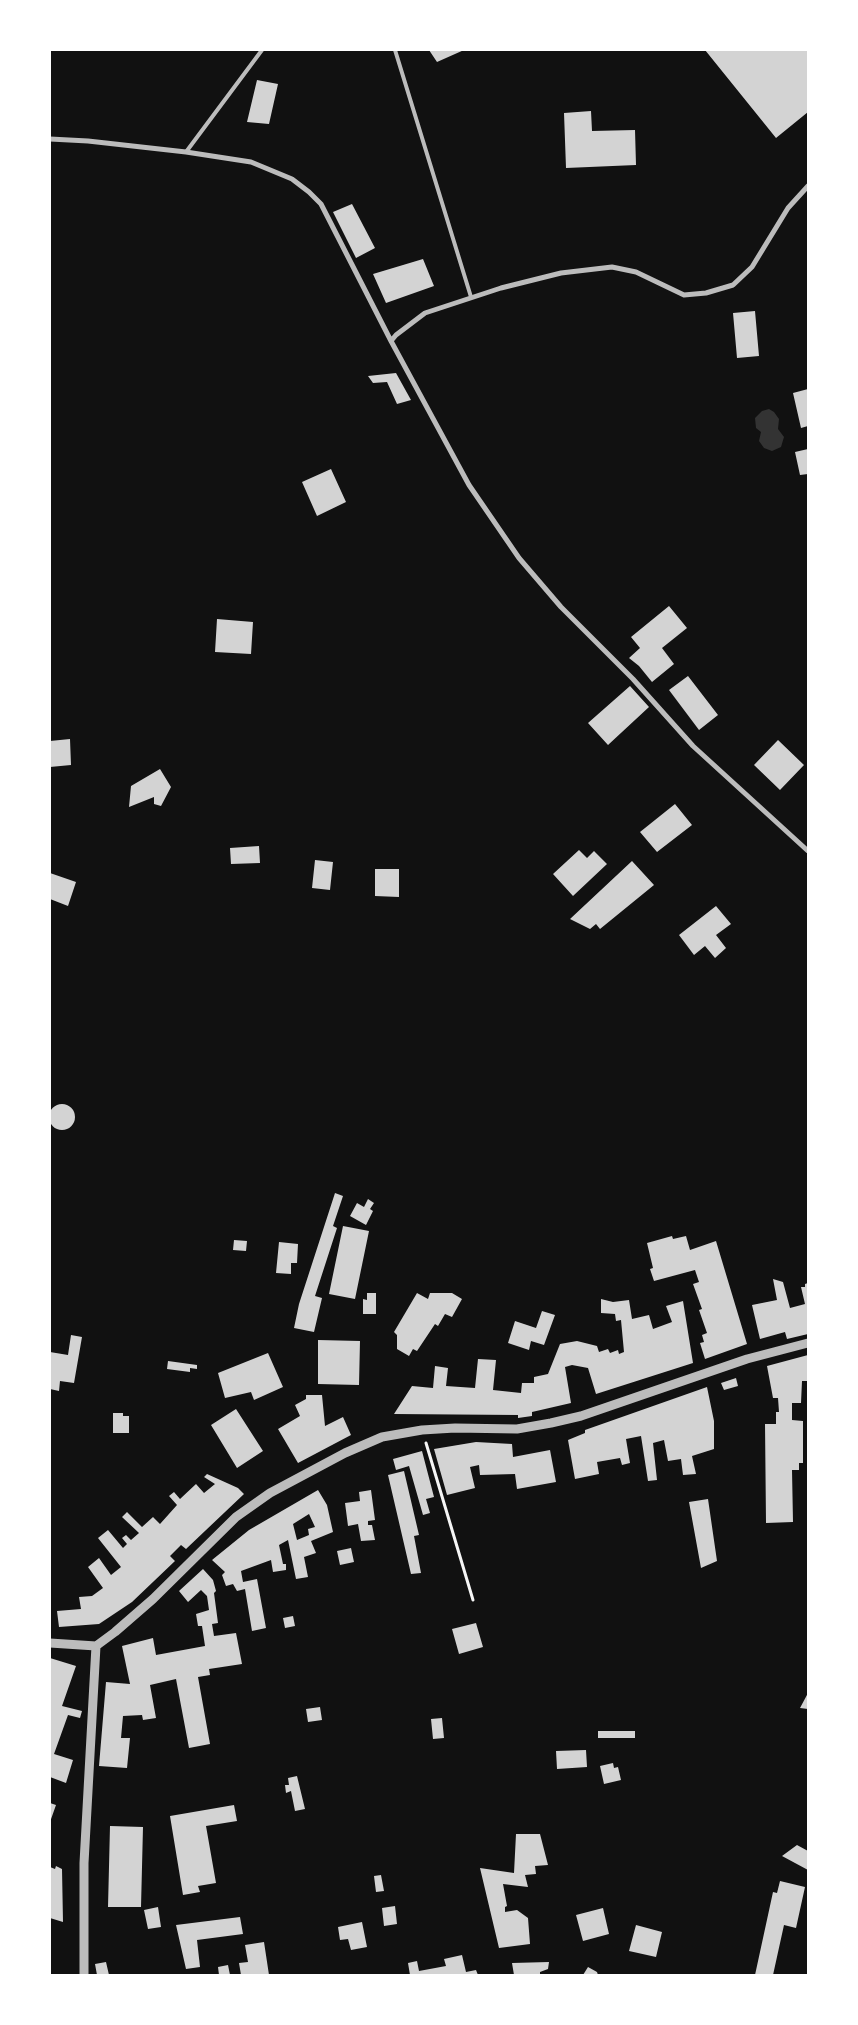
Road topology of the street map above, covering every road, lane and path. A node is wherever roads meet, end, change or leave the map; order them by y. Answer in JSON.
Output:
{"nodes":[{"id":1,"x":262,"y":50,"type":"edge"},
{"id":2,"x":395,"y":50,"type":"edge"},
{"id":3,"x":50,"y":139,"type":"edge"},
{"id":4,"x":186,"y":152,"type":"junction"},
{"id":5,"x":808,"y":186,"type":"edge"},
{"id":6,"x":471,"y":297,"type":"junction"},
{"id":7,"x":391,"y":341,"type":"junction"},
{"id":8,"x":808,"y":851,"type":"edge"},
{"id":9,"x":808,"y":1343,"type":"edge"},
{"id":10,"x":422,"y":1430,"type":"junction"},
{"id":11,"x":473,"y":1600,"type":"dead end"},
{"id":12,"x":50,"y":1643,"type":"edge"},
{"id":13,"x":96,"y":1646,"type":"junction"},
{"id":14,"x":84,"y":1975,"type":"edge"}],
"edges":[{"from":1,"to":4,"type":"lane"},
{"from":2,"to":6,"type":"lane"},
{"from":3,"to":4,"type":"street"},
{"from":4,"to":7,"type":"street"},
{"from":5,"to":6,"type":"street"},
{"from":6,"to":7,"type":"street"},
{"from":7,"to":8,"type":"street"},
{"from":9,"to":10,"type":"street"},
{"from":10,"to":11,"type":"path"},
{"from":10,"to":13,"type":"street"},
{"from":12,"to":13,"type":"street"},
{"from":13,"to":14,"type":"street"}]}
